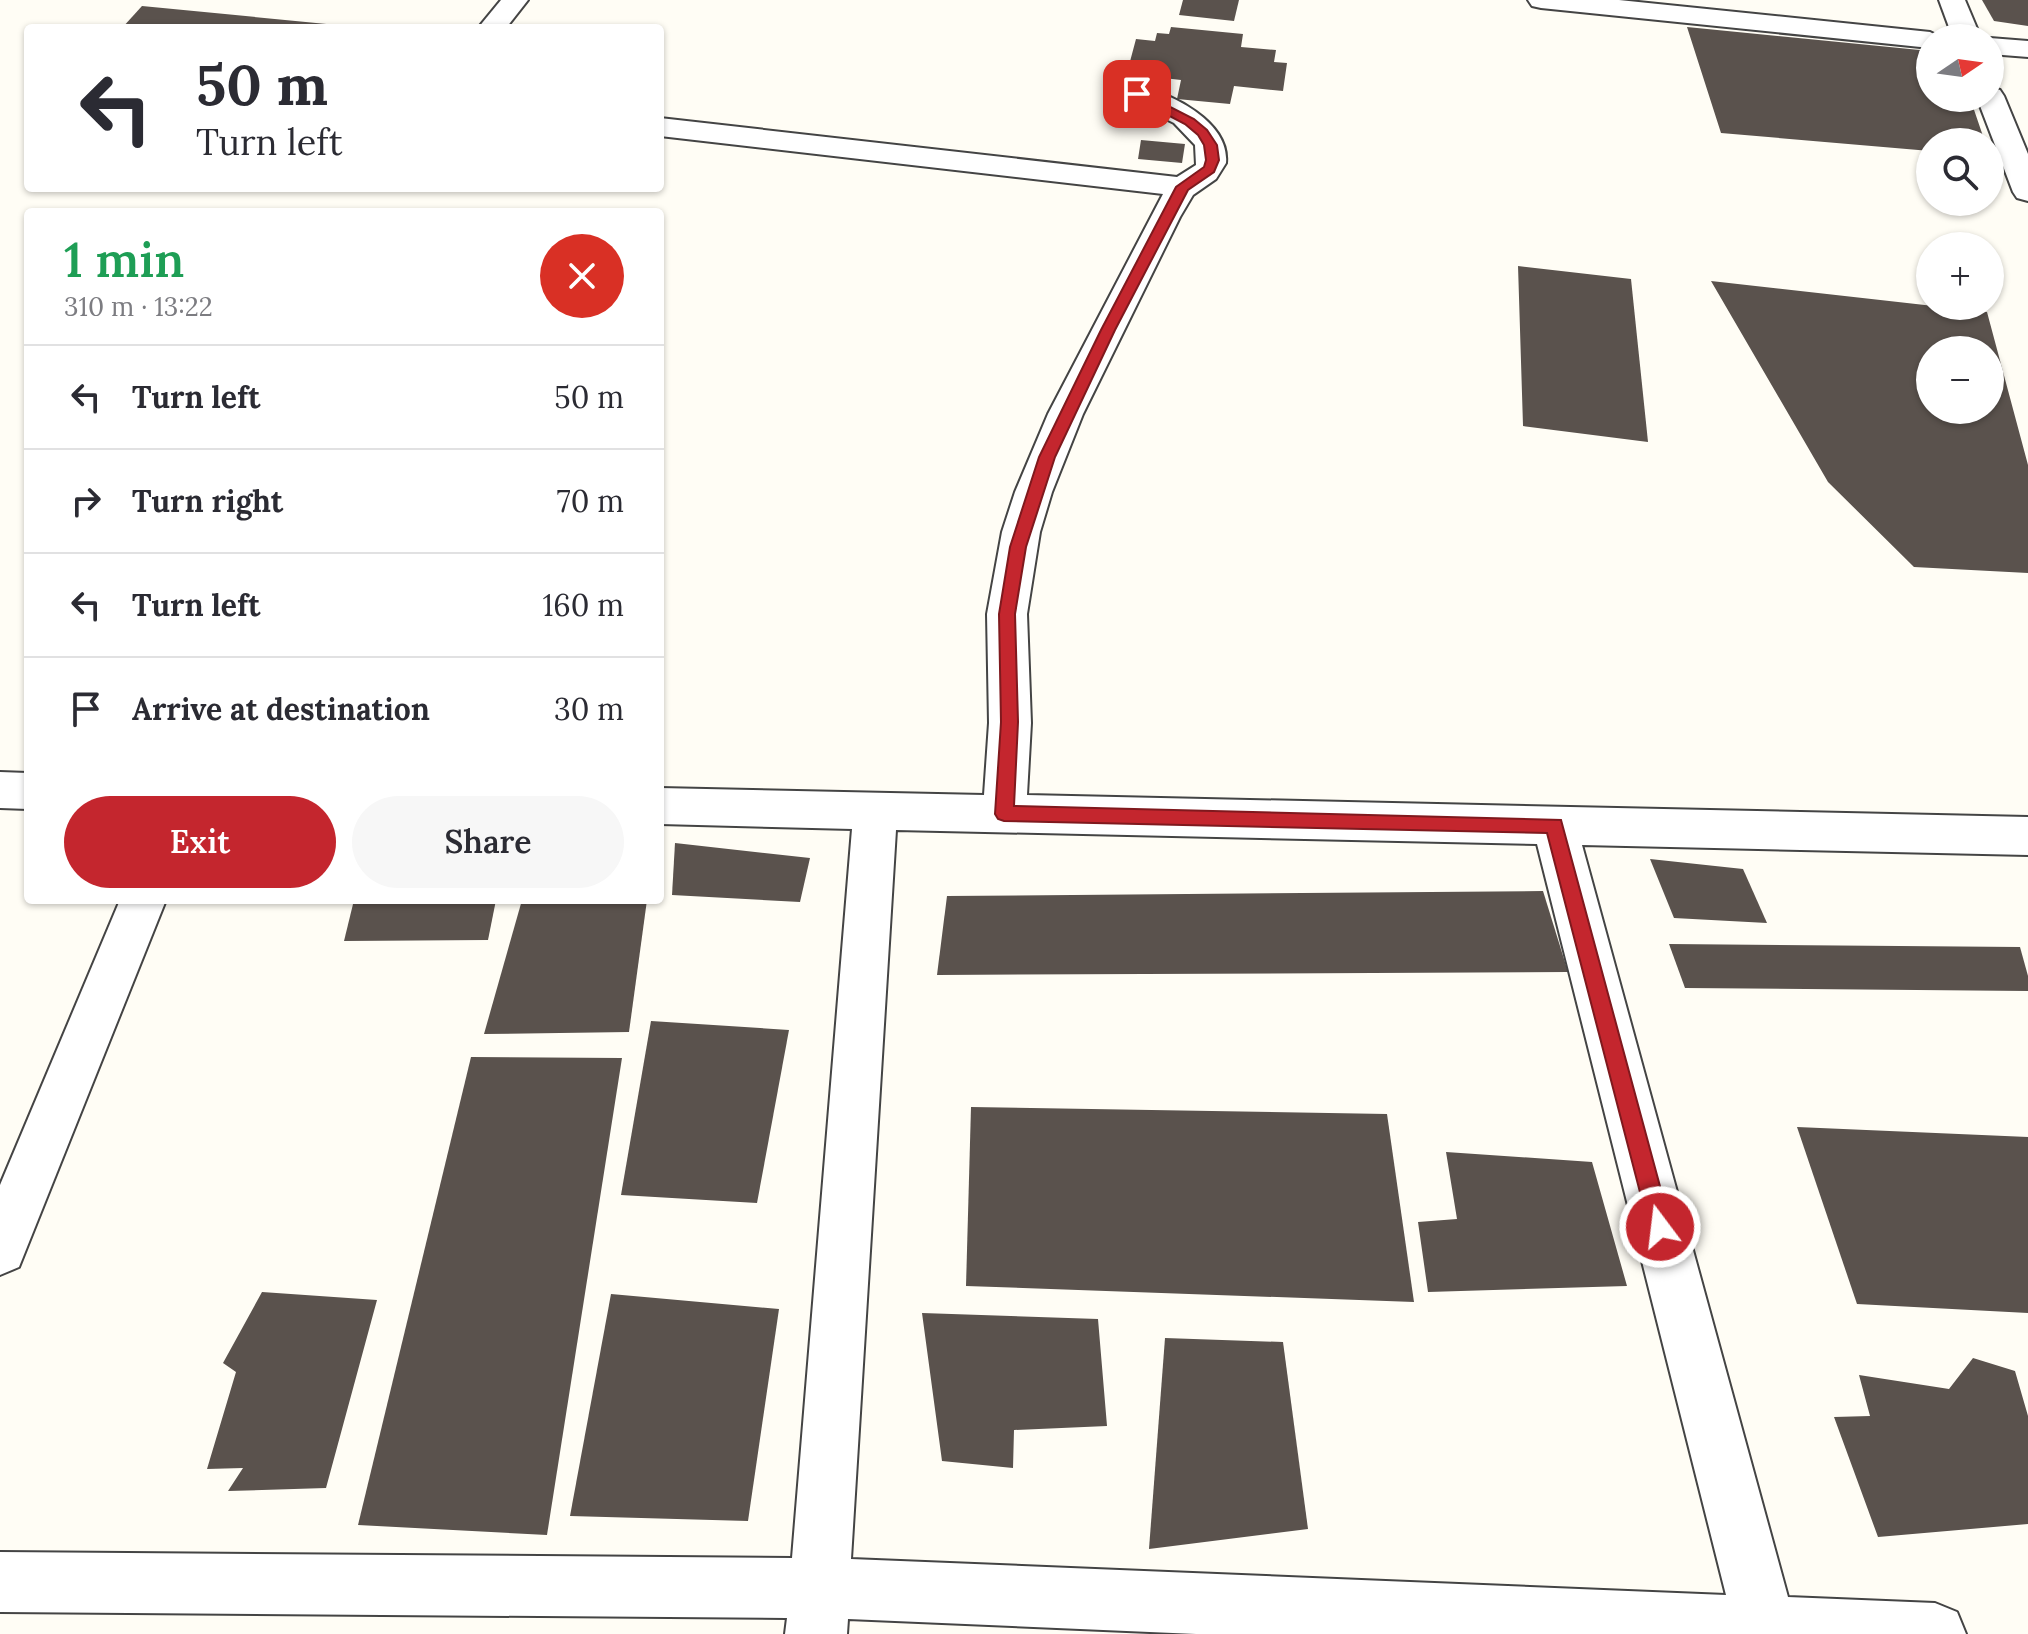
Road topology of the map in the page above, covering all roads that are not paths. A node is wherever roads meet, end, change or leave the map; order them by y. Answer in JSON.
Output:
{"nodes":[{"id":1,"x":515,"y":0,"type":"edge"},
{"id":2,"x":1541,"y":0,"type":"edge"},
{"id":3,"x":1952,"y":0,"type":"edge"},
{"id":4,"x":495,"y":24,"type":"edge"},
{"id":5,"x":1961,"y":24,"type":"edge"},
{"id":6,"x":1916,"y":39,"type":"edge"},
{"id":7,"x":2004,"y":47,"type":"edge"},
{"id":8,"x":2028,"y":49,"type":"edge"},
{"id":9,"x":1137,"y":94,"type":"dead end"},
{"id":10,"x":1996,"y":112,"type":"edge"},
{"id":11,"x":664,"y":127,"type":"edge"},
{"id":12,"x":1183,"y":187,"type":"junction"},
{"id":13,"x":2028,"y":192,"type":"edge"},
{"id":14,"x":0,"y":790,"type":"edge"},
{"id":15,"x":24,"y":791,"type":"edge"},
{"id":16,"x":664,"y":806,"type":"edge"},
{"id":17,"x":875,"y":811,"type":"junction"},
{"id":18,"x":1004,"y":814,"type":"junction"},
{"id":19,"x":1555,"y":826,"type":"junction"},
{"id":20,"x":2028,"y":836,"type":"edge"},
{"id":21,"x":141,"y":904,"type":"edge"},
{"id":22,"x":0,"y":1248,"type":"edge"},
{"id":23,"x":0,"y":1582,"type":"edge"},
{"id":24,"x":817,"y":1611,"type":"edge"},
{"id":25,"x":1766,"y":1631,"type":"edge"},
{"id":26,"x":1935,"y":1634,"type":"edge"}],
"edges":[{"from":1,"to":4,"type":"street"},
{"from":2,"to":6,"type":"street"},
{"from":3,"to":5,"type":"street"},
{"from":7,"to":8,"type":"street"},
{"from":9,"to":12,"type":"street"},
{"from":10,"to":13,"type":"street"},
{"from":11,"to":12,"type":"street"},
{"from":12,"to":18,"type":"street"},
{"from":14,"to":15,"type":"street"},
{"from":16,"to":17,"type":"street"},
{"from":17,"to":18,"type":"street"},
{"from":17,"to":24,"type":"street"},
{"from":18,"to":19,"type":"street"},
{"from":19,"to":20,"type":"street"},
{"from":19,"to":25,"type":"street"},
{"from":21,"to":22,"type":"street"},
{"from":23,"to":24,"type":"street"},
{"from":24,"to":25,"type":"street"},
{"from":25,"to":26,"type":"street"}]}
